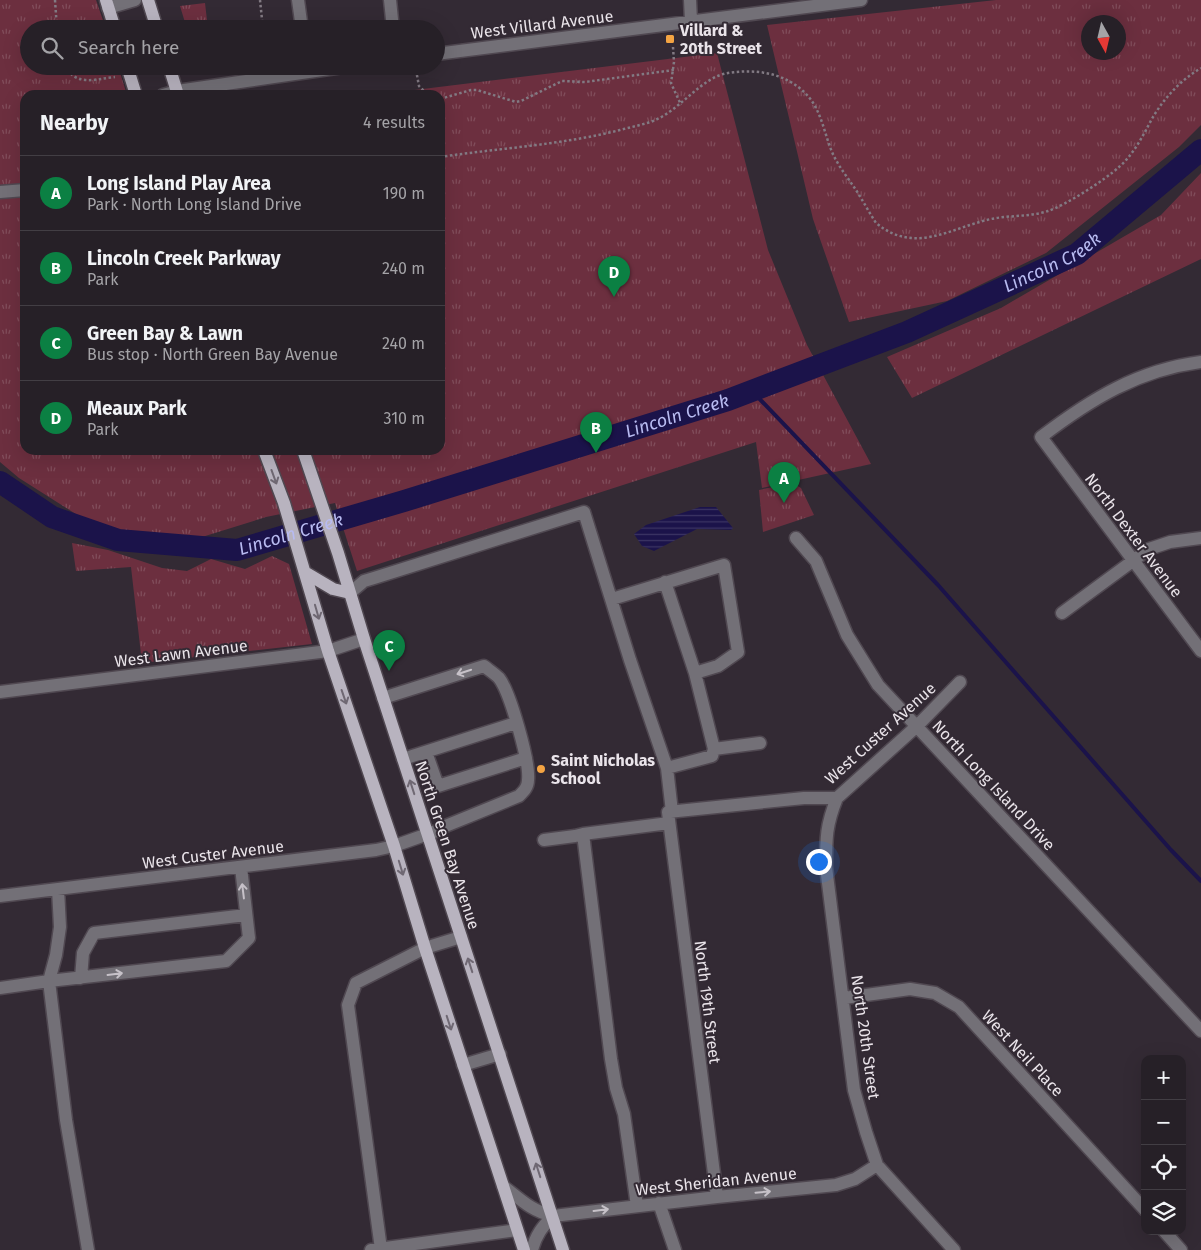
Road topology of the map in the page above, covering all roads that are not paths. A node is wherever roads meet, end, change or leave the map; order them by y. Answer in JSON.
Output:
{"nodes":[{"id":1,"x":135,"y":0,"type":"edge"},
{"id":2,"x":148,"y":0,"type":"edge"},
{"id":3,"x":298,"y":0,"type":"edge"},
{"id":4,"x":390,"y":0,"type":"edge"},
{"id":5,"x":690,"y":0,"type":"edge"},
{"id":6,"x":861,"y":0,"type":"edge"},
{"id":7,"x":107,"y":4,"type":"edge"},
{"id":8,"x":771,"y":5,"type":"edge"},
{"id":9,"x":112,"y":20,"type":"edge"},
{"id":10,"x":154,"y":20,"type":"edge"},
{"id":11,"x":301,"y":20,"type":"edge"},
{"id":12,"x":392,"y":20,"type":"edge"},
{"id":13,"x":691,"y":21,"type":"junction"},
{"id":14,"x":445,"y":53,"type":"edge"},
{"id":15,"x":129,"y":75,"type":"edge"},
{"id":16,"x":172,"y":75,"type":"edge"},
{"id":17,"x":274,"y":75,"type":"edge"},
{"id":18,"x":134,"y":90,"type":"edge"},
{"id":19,"x":176,"y":90,"type":"edge"},
{"id":20,"x":193,"y":90,"type":"edge"},
{"id":21,"x":20,"y":190,"type":"edge"},
{"id":22,"x":0,"y":192,"type":"edge"},
{"id":23,"x":1201,"y":362,"type":"edge"},
{"id":24,"x":266,"y":455,"type":"edge"},
{"id":25,"x":305,"y":455,"type":"edge"},
{"id":26,"x":796,"y":538,"type":"dead end"},
{"id":27,"x":1201,"y":538,"type":"edge"},
{"id":28,"x":1132,"y":561,"type":"junction"},
{"id":29,"x":304,"y":568,"type":"junction"},
{"id":30,"x":666,"y":582,"type":"junction"},
{"id":31,"x":350,"y":593,"type":"junction"},
{"id":32,"x":612,"y":599,"type":"junction"},
{"id":33,"x":1062,"y":613,"type":"dead end"},
{"id":34,"x":364,"y":639,"type":"junction"},
{"id":35,"x":328,"y":651,"type":"junction"},
{"id":36,"x":1201,"y":651,"type":"edge"},
{"id":37,"x":695,"y":673,"type":"junction"},
{"id":38,"x":960,"y":682,"type":"dead end"},
{"id":39,"x":0,"y":692,"type":"edge"},
{"id":40,"x":383,"y":698,"type":"junction"},
{"id":41,"x":516,"y":723,"type":"junction"},
{"id":42,"x":917,"y":726,"type":"junction"},
{"id":43,"x":760,"y":743,"type":"dead end"},
{"id":44,"x":714,"y":749,"type":"junction"},
{"id":45,"x":426,"y":752,"type":"junction"},
{"id":46,"x":526,"y":758,"type":"junction"},
{"id":47,"x":403,"y":759,"type":"junction"},
{"id":48,"x":667,"y":768,"type":"junction"},
{"id":49,"x":837,"y":798,"type":"junction"},
{"id":50,"x":670,"y":816,"type":"junction"},
{"id":51,"x":427,"y":834,"type":"junction"},
{"id":52,"x":583,"y":834,"type":"junction"},
{"id":53,"x":544,"y":840,"type":"dead end"},
{"id":54,"x":394,"y":846,"type":"junction"},
{"id":55,"x":240,"y":867,"type":"junction"},
{"id":56,"x":58,"y":889,"type":"junction"},
{"id":57,"x":0,"y":896,"type":"edge"},
{"id":58,"x":246,"y":914,"type":"junction"},
{"id":59,"x":461,"y":937,"type":"junction"},
{"id":60,"x":425,"y":948,"type":"junction"},
{"id":61,"x":81,"y":978,"type":"junction"},
{"id":62,"x":49,"y":981,"type":"junction"},
{"id":63,"x":0,"y":988,"type":"edge"},
{"id":64,"x":844,"y":998,"type":"junction"},
{"id":65,"x":1201,"y":1031,"type":"edge"},
{"id":66,"x":500,"y":1054,"type":"junction"},
{"id":67,"x":463,"y":1066,"type":"junction"},
{"id":68,"x":878,"y":1165,"type":"junction"},
{"id":69,"x":503,"y":1186,"type":"junction"},
{"id":70,"x":717,"y":1197,"type":"junction"},
{"id":71,"x":659,"y":1204,"type":"junction"},
{"id":72,"x":637,"y":1206,"type":"junction"},
{"id":73,"x":1141,"y":1206,"type":"edge"},
{"id":74,"x":553,"y":1216,"type":"junction"},
{"id":75,"x":517,"y":1230,"type":"junction"},
{"id":76,"x":1168,"y":1235,"type":"edge"},
{"id":77,"x":424,"y":1247,"type":"edge"},
{"id":78,"x":376,"y":1249,"type":"edge"},
{"id":79,"x":88,"y":1250,"type":"edge"},
{"id":80,"x":524,"y":1250,"type":"edge"},
{"id":81,"x":532,"y":1250,"type":"edge"},
{"id":82,"x":564,"y":1250,"type":"edge"},
{"id":83,"x":675,"y":1250,"type":"edge"},
{"id":84,"x":954,"y":1250,"type":"edge"},
{"id":85,"x":1181,"y":1250,"type":"edge"}],
"edges":[{"from":1,"to":7,"type":"street"},
{"from":2,"to":10,"type":"main road"},
{"from":3,"to":11,"type":"street"},
{"from":4,"to":12,"type":"street"},
{"from":5,"to":13,"type":"street"},
{"from":6,"to":8,"type":"street","name":"West Villard Avenue"},
{"from":7,"to":9,"type":"main road"},
{"from":8,"to":13,"type":"street","name":"West Villard Avenue"},
{"from":13,"to":14,"type":"street","name":"West Villard Avenue"},
{"from":15,"to":18,"type":"main road"},
{"from":16,"to":19,"type":"main road"},
{"from":17,"to":20,"type":"street"},
{"from":21,"to":22,"type":"street"},
{"from":23,"to":28,"type":"street","name":"North Dexter Avenue"},
{"from":24,"to":29,"type":"main road","one_way":true},
{"from":25,"to":31,"type":"main road","name":"North Green Bay Avenue"},
{"from":26,"to":42,"type":"street","name":"North Long Island Drive"},
{"from":27,"to":28,"type":"street"},
{"from":28,"to":33,"type":"street"},
{"from":28,"to":36,"type":"street","name":"North Dexter Avenue"},
{"from":29,"to":31,"type":"main road"},
{"from":29,"to":35,"type":"main road","one_way":true},
{"from":30,"to":32,"type":"street"},
{"from":30,"to":37,"type":"street"},
{"from":30,"to":37,"type":"street"},
{"from":31,"to":32,"type":"street","name":"North 19th Street"},
{"from":31,"to":34,"type":"main road","name":"North Green Bay Avenue"},
{"from":32,"to":48,"type":"street","name":"North 19th Street"},
{"from":34,"to":35,"type":"street","name":"West Lawn Avenue"},
{"from":34,"to":40,"type":"main road","name":"North Green Bay Avenue"},
{"from":35,"to":39,"type":"street","name":"West Lawn Avenue"},
{"from":35,"to":54,"type":"main road","one_way":true},
{"from":37,"to":44,"type":"street"},
{"from":38,"to":42,"type":"street","name":"West Custer Avenue"},
{"from":41,"to":40,"type":"street","name":"West Custer Avenue","one_way":true},
{"from":40,"to":47,"type":"main road","name":"North Green Bay Avenue"},
{"from":41,"to":45,"type":"street"},
{"from":41,"to":46,"type":"street","name":"West Custer Avenue"},
{"from":42,"to":49,"type":"street","name":"West Custer Avenue"},
{"from":42,"to":65,"type":"street","name":"North Long Island Drive"},
{"from":43,"to":44,"type":"street"},
{"from":44,"to":48,"type":"street"},
{"from":45,"to":46,"type":"street"},
{"from":45,"to":47,"type":"street"},
{"from":46,"to":51,"type":"street","name":"West Custer Avenue"},
{"from":51,"to":47,"type":"main road","name":"North Green Bay Avenue","one_way":true},
{"from":48,"to":50,"type":"street","name":"North 19th Street"},
{"from":49,"to":50,"type":"street","name":"West Custer Avenue"},
{"from":49,"to":64,"type":"street","name":"North 20th Street"},
{"from":50,"to":52,"type":"street","name":"West Custer Avenue"},
{"from":50,"to":70,"type":"street","name":"North 19th Street"},
{"from":51,"to":54,"type":"street","name":"West Custer Avenue"},
{"from":51,"to":59,"type":"main road","name":"North Green Bay Avenue"},
{"from":52,"to":53,"type":"street","name":"West Custer Avenue"},
{"from":52,"to":72,"type":"street"},
{"from":54,"to":55,"type":"street","name":"West Custer Avenue"},
{"from":54,"to":60,"type":"main road","one_way":true},
{"from":55,"to":56,"type":"street","name":"West Custer Avenue"},
{"from":58,"to":55,"type":"street","one_way":true},
{"from":56,"to":57,"type":"street","name":"West Custer Avenue"},
{"from":56,"to":62,"type":"street"},
{"from":58,"to":61,"type":"street"},
{"from":61,"to":58,"type":"street","one_way":true},
{"from":59,"to":60,"type":"street"},
{"from":66,"to":59,"type":"main road","name":"North Green Bay Avenue","one_way":true},
{"from":60,"to":67,"type":"main road","one_way":true},
{"from":60,"to":78,"type":"street"},
{"from":61,"to":62,"type":"street"},
{"from":62,"to":63,"type":"street"},
{"from":62,"to":79,"type":"street"},
{"from":64,"to":68,"type":"street","name":"North 20th Street"},
{"from":64,"to":73,"type":"street","name":"West Neil Place"},
{"from":66,"to":67,"type":"street"},
{"from":74,"to":66,"type":"main road","name":"North Green Bay Avenue","one_way":true},
{"from":67,"to":69,"type":"main road"},
{"from":70,"to":68,"type":"street","name":"West Sheridan Avenue","one_way":true},
{"from":68,"to":84,"type":"street","name":"North 20th Street"},
{"from":69,"to":74,"type":"street","name":"West Sheridan Avenue"},
{"from":69,"to":75,"type":"main road"},
{"from":70,"to":71,"type":"street","name":"West Sheridan Avenue"},
{"from":71,"to":72,"type":"street","name":"West Sheridan Avenue"},
{"from":71,"to":83,"type":"street"},
{"from":74,"to":72,"type":"street","name":"West Sheridan Avenue","one_way":true},
{"from":74,"to":81,"type":"street"},
{"from":74,"to":82,"type":"main road","name":"North Green Bay Avenue"},
{"from":75,"to":77,"type":"street"},
{"from":75,"to":80,"type":"main road"},
{"from":76,"to":85,"type":"street"},
{"from":77,"to":78,"type":"street"}]}
